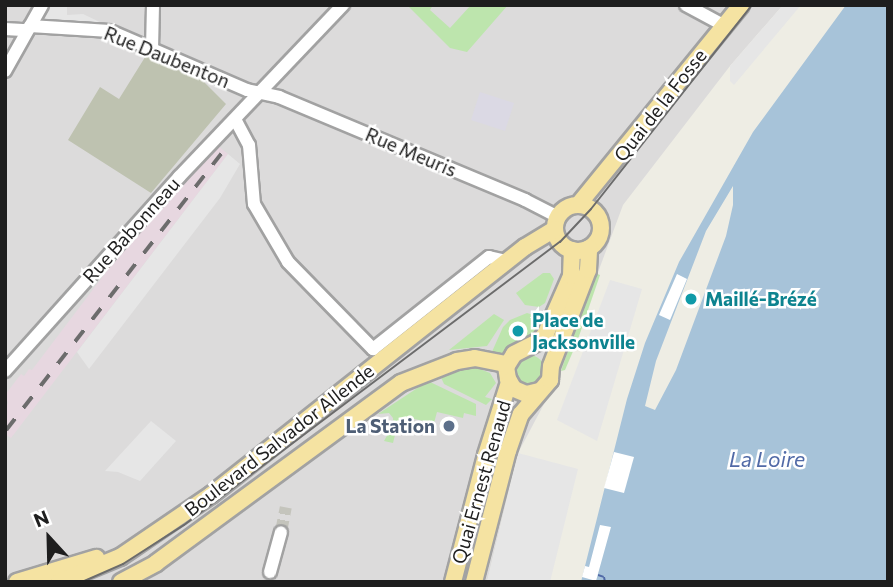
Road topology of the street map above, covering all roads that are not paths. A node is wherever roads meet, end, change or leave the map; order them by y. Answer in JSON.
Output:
{"nodes":[{"id":1,"x":41,"y":5,"type":"edge"},
{"id":2,"x":153,"y":5,"type":"edge"},
{"id":3,"x":343,"y":5,"type":"edge"},
{"id":4,"x":686,"y":5,"type":"edge"},
{"id":5,"x":741,"y":5,"type":"edge"},
{"id":6,"x":723,"y":25,"type":"junction"},
{"id":7,"x":29,"y":28,"type":"junction"},
{"id":8,"x":5,"y":29,"type":"edge"},
{"id":9,"x":152,"y":49,"type":"junction"},
{"id":10,"x":5,"y":71,"type":"edge"},
{"id":11,"x":262,"y":92,"type":"junction"},
{"id":12,"x":236,"y":120,"type":"junction"},
{"id":13,"x":578,"y":205,"type":"junction"},
{"id":14,"x":557,"y":223,"type":"junction"},
{"id":15,"x":589,"y":248,"type":"junction"},
{"id":16,"x":572,"y":250,"type":"junction"},
{"id":17,"x":507,"y":261,"type":"junction"},
{"id":18,"x":528,"y":348,"type":"junction"},
{"id":19,"x":507,"y":364,"type":"junction"},
{"id":20,"x":551,"y":366,"type":"junction"},
{"id":21,"x":5,"y":371,"type":"edge"},
{"id":22,"x":509,"y":382,"type":"junction"},
{"id":23,"x":539,"y":391,"type":"junction"},
{"id":24,"x":159,"y":531,"type":"junction"},
{"id":25,"x":281,"y":532,"type":"tunnel mouth"},
{"id":26,"x":156,"y":563,"type":"junction"},
{"id":27,"x":270,"y":572,"type":"dead end"},
{"id":28,"x":17,"y":582,"type":"edge"},
{"id":29,"x":59,"y":582,"type":"edge"},
{"id":30,"x":121,"y":582,"type":"edge"},
{"id":31,"x":147,"y":582,"type":"edge"},
{"id":32,"x":453,"y":582,"type":"edge"},
{"id":33,"x":474,"y":582,"type":"edge"}],
"edges":[{"from":1,"to":7,"type":"street"},
{"from":2,"to":9,"type":"street"},
{"from":3,"to":11,"type":"street","name":"Rue Babonneau"},
{"from":4,"to":6,"type":"street"},
{"from":5,"to":6,"type":"main road","name":"Quai de la Fosse"},
{"from":6,"to":13,"type":"main road","name":"Quai de la Fosse"},
{"from":7,"to":8,"type":"street","name":"Rue Daubenton"},
{"from":7,"to":9,"type":"street","name":"Rue Daubenton"},
{"from":7,"to":10,"type":"street"},
{"from":9,"to":11,"type":"street","name":"Rue Daubenton"},
{"from":11,"to":12,"type":"street","name":"Rue Babonneau"},
{"from":11,"to":14,"type":"street","name":"Rue Meuris"},
{"from":12,"to":17,"type":"street"},
{"from":12,"to":21,"type":"street","name":"Rue Babonneau"},
{"from":13,"to":14,"type":"main road"},
{"from":13,"to":15,"type":"main road"},
{"from":14,"to":16,"type":"main road"},
{"from":14,"to":17,"type":"main road"},
{"from":15,"to":16,"type":"main road"},
{"from":15,"to":20,"type":"main road"},
{"from":16,"to":18,"type":"main road"},
{"from":17,"to":24,"type":"main road","name":"Boulevard Salvador Allende"},
{"from":18,"to":19,"type":"main road"},
{"from":18,"to":20,"type":"main road"},
{"from":19,"to":22,"type":"main road"},
{"from":19,"to":26,"type":"main road","name":"Boulevard Salvador Allende"},
{"from":20,"to":23,"type":"main road"},
{"from":22,"to":23,"type":"main road"},
{"from":22,"to":32,"type":"main road","name":"Quai Ernest Renaud"},
{"from":23,"to":33,"type":"main road","name":"Quai Ernest Renaud"},
{"from":24,"to":28,"type":"main road"},
{"from":24,"to":29,"type":"main road","name":"Boulevard Salvador Allende"},
{"from":25,"to":27,"type":"street"},
{"from":26,"to":30,"type":"main road","name":"Boulevard Salvador Allende"},
{"from":26,"to":31,"type":"street"}]}
